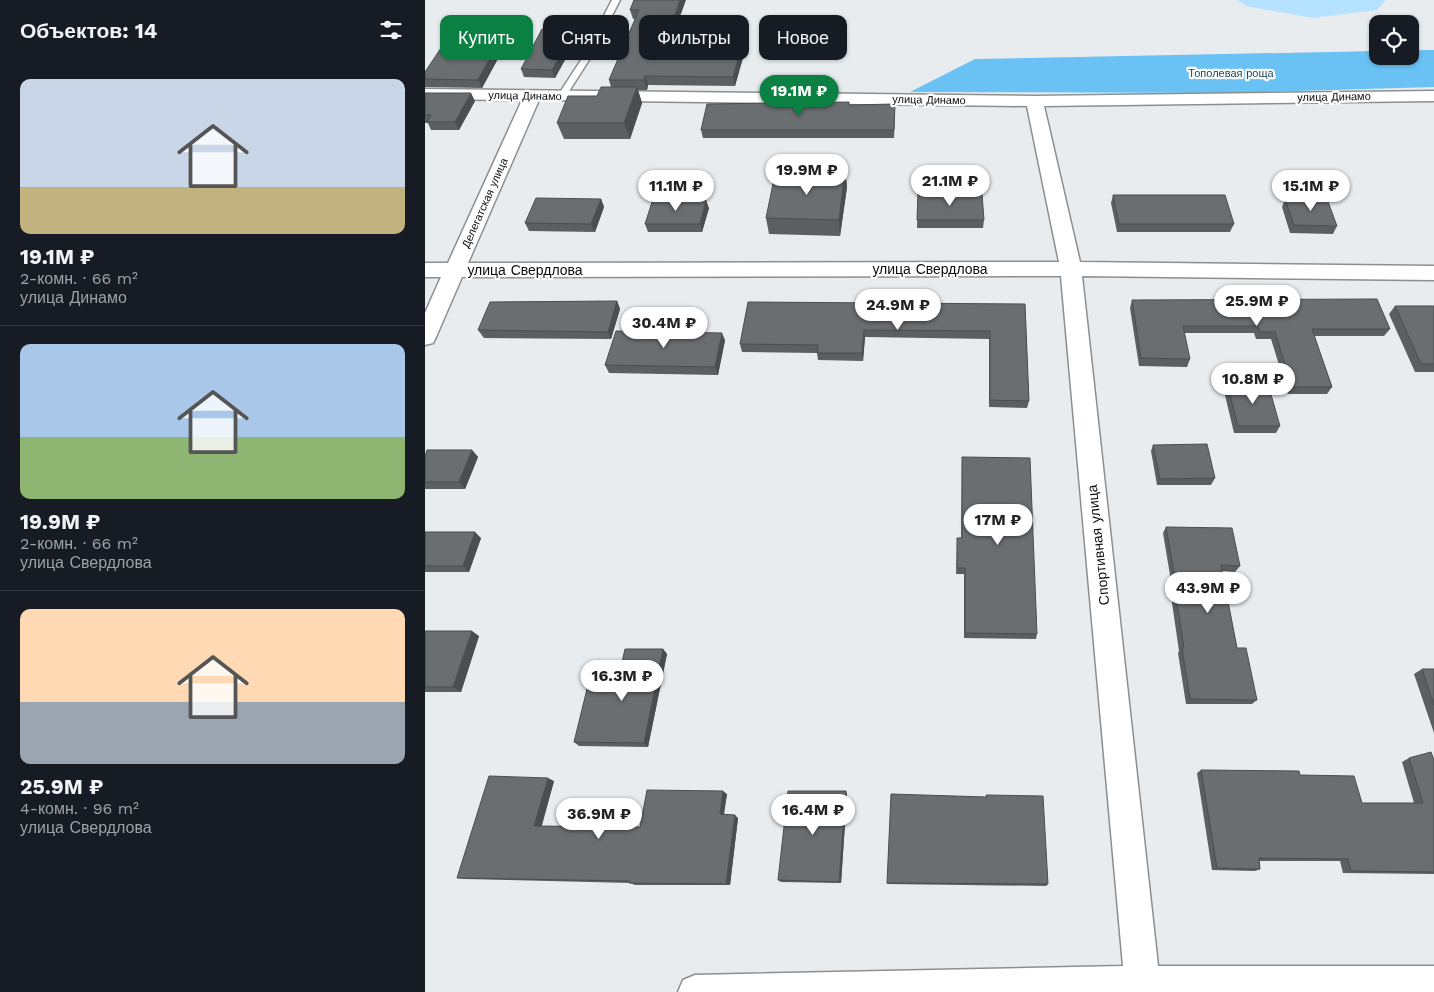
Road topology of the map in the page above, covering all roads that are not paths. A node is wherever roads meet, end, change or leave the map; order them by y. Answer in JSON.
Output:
{"nodes":[{"id":1,"x":616,"y":0,"type":"edge"},
{"id":2,"x":425,"y":94,"type":"edge"},
{"id":3,"x":532,"y":96,"type":"junction"},
{"id":4,"x":1434,"y":96,"type":"edge"},
{"id":5,"x":561,"y":97,"type":"junction"},
{"id":6,"x":1034,"y":101,"type":"junction"},
{"id":7,"x":1071,"y":269,"type":"junction"},
{"id":8,"x":425,"y":270,"type":"edge"},
{"id":9,"x":455,"y":270,"type":"junction"},
{"id":10,"x":1434,"y":274,"type":"edge"},
{"id":11,"x":425,"y":337,"type":"edge"},
{"id":12,"x":1434,"y":983,"type":"edge"},
{"id":13,"x":1142,"y":988,"type":"edge"},
{"id":14,"x":695,"y":992,"type":"edge"}],
"edges":[{"from":1,"to":5,"type":"lane"},
{"from":2,"to":3,"type":"street","name":"улица Динамо"},
{"from":3,"to":5,"type":"street","name":"улица Динамо"},
{"from":3,"to":9,"type":"street","name":"Делегатская улица"},
{"from":4,"to":6,"type":"street","name":"улица Динамо"},
{"from":5,"to":6,"type":"street","name":"улица Динамо"},
{"from":6,"to":7,"type":"street","name":"Спортивная улица"},
{"from":7,"to":9,"type":"street","name":"улица Свердлова"},
{"from":7,"to":10,"type":"street","name":"улица Свердлова"},
{"from":7,"to":13,"type":"street","name":"Спортивная улица"},
{"from":8,"to":9,"type":"street","name":"улица Свердлова"},
{"from":9,"to":11,"type":"street","name":"Делегатская улица"},
{"from":12,"to":13,"type":"street"},
{"from":13,"to":14,"type":"street"}]}
